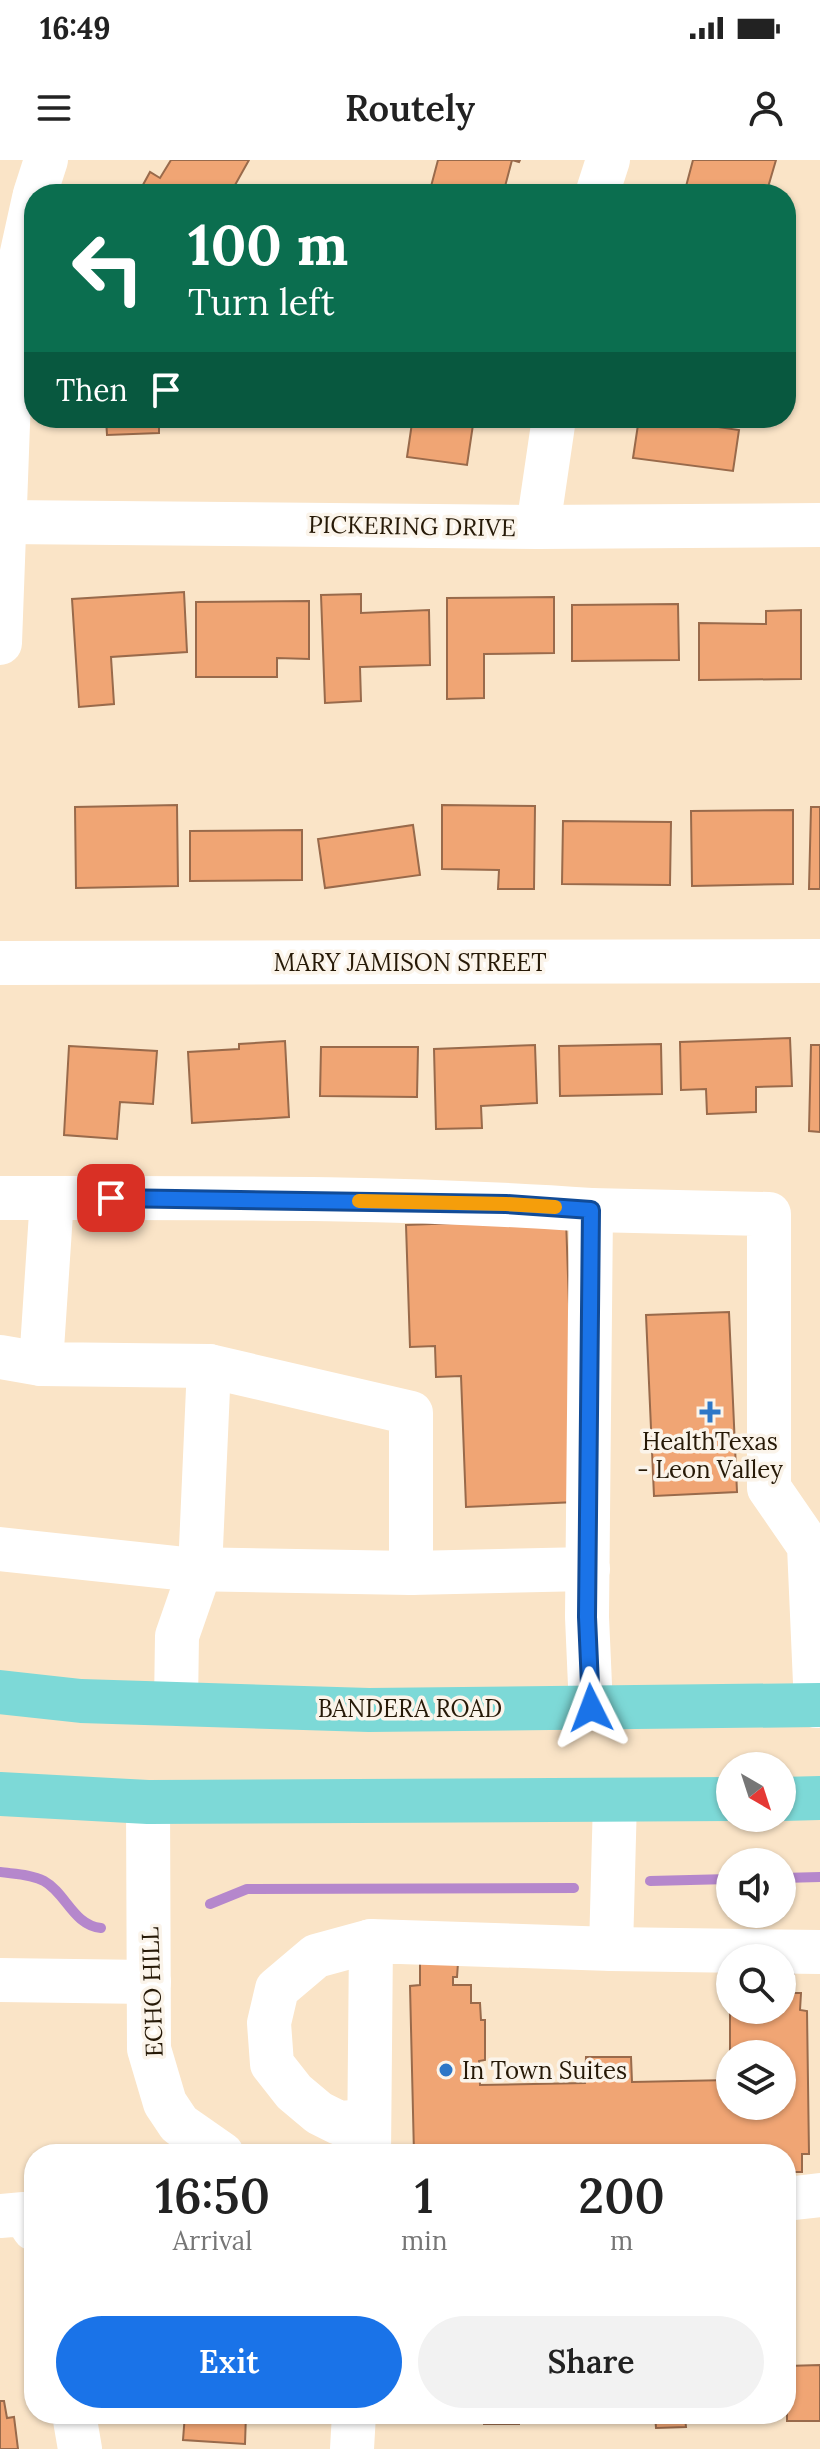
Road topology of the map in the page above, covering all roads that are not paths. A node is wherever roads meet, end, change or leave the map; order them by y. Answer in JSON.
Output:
{"nodes":[{"id":1,"x":46,"y":160,"type":"edge"},
{"id":2,"x":608,"y":160,"type":"edge"},
{"id":3,"x":39,"y":184,"type":"edge"},
{"id":4,"x":600,"y":184,"type":"edge"},
{"id":5,"x":24,"y":244,"type":"edge"},
{"id":6,"x":553,"y":428,"type":"edge"},
{"id":7,"x":4,"y":522,"type":"junction"},
{"id":8,"x":820,"y":525,"type":"edge"},
{"id":9,"x":538,"y":527,"type":"junction"},
{"id":10,"x":0,"y":643,"type":"edge"},
{"id":11,"x":820,"y":961,"type":"edge"},
{"id":12,"x":0,"y":963,"type":"edge"},
{"id":13,"x":0,"y":1198,"type":"edge"},
{"id":14,"x":52,"y":1198,"type":"junction"},
{"id":15,"x":591,"y":1210,"type":"junction"},
{"id":16,"x":20,"y":1360,"type":"edge"},
{"id":17,"x":209,"y":1366,"type":"junction"},
{"id":18,"x":0,"y":1549,"type":"edge"},
{"id":19,"x":588,"y":1569,"type":"junction"},
{"id":20,"x":200,"y":1570,"type":"junction"},
{"id":21,"x":411,"y":1573,"type":"junction"},
{"id":22,"x":0,"y":1692,"type":"edge"},
{"id":23,"x":176,"y":1704,"type":"junction"},
{"id":24,"x":818,"y":1706,"type":"edge"},
{"id":25,"x":591,"y":1708,"type":"junction"},
{"id":26,"x":0,"y":1794,"type":"edge"},
{"id":27,"x":820,"y":1798,"type":"edge"},
{"id":28,"x":716,"y":1799,"type":"edge"},
{"id":29,"x":796,"y":1799,"type":"edge"},
{"id":30,"x":615,"y":1800,"type":"junction"},
{"id":31,"x":148,"y":1802,"type":"junction"},
{"id":32,"x":371,"y":1941,"type":"junction"},
{"id":33,"x":611,"y":1949,"type":"junction"},
{"id":34,"x":820,"y":1952,"type":"edge"},
{"id":35,"x":0,"y":1980,"type":"edge"},
{"id":36,"x":149,"y":1982,"type":"junction"},
{"id":37,"x":369,"y":2138,"type":"edge"},
{"id":38,"x":208,"y":2144,"type":"edge"},
{"id":39,"x":820,"y":2195,"type":"edge"},
{"id":40,"x":796,"y":2198,"type":"edge"},
{"id":41,"x":24,"y":2214,"type":"edge"},
{"id":42,"x":0,"y":2216,"type":"edge"},
{"id":43,"x":76,"y":2424,"type":"edge"},
{"id":44,"x":353,"y":2424,"type":"edge"},
{"id":45,"x":80,"y":2449,"type":"edge"},
{"id":46,"x":352,"y":2449,"type":"edge"}],
"edges":[{"from":1,"to":3,"type":"street"},
{"from":2,"to":4,"type":"street"},
{"from":5,"to":7,"type":"street"},
{"from":6,"to":9,"type":"street"},
{"from":7,"to":9,"type":"street","name":"PICKERING DRIVE"},
{"from":7,"to":10,"type":"street"},
{"from":8,"to":9,"type":"street","name":"PICKERING DRIVE"},
{"from":11,"to":12,"type":"street","name":"MARY JAMISON STREET"},
{"from":13,"to":14,"type":"street"},
{"from":14,"to":15,"type":"street"},
{"from":14,"to":16,"type":"street"},
{"from":15,"to":19,"type":"street"},
{"from":15,"to":24,"type":"street"},
{"from":16,"to":17,"type":"street"},
{"from":17,"to":20,"type":"street"},
{"from":17,"to":21,"type":"street"},
{"from":18,"to":20,"type":"street"},
{"from":19,"to":21,"type":"street"},
{"from":19,"to":25,"type":"street"},
{"from":20,"to":21,"type":"street"},
{"from":20,"to":23,"type":"street"},
{"from":22,"to":23,"type":"main road","name":"BANDERA ROAD"},
{"from":23,"to":25,"type":"main road","name":"BANDERA ROAD"},
{"from":24,"to":25,"type":"main road","name":"BANDERA ROAD"},
{"from":26,"to":31,"type":"main road"},
{"from":27,"to":29,"type":"main road"},
{"from":28,"to":30,"type":"main road"},
{"from":30,"to":31,"type":"main road"},
{"from":30,"to":33,"type":"street"},
{"from":31,"to":36,"type":"street","name":"ECHO HILL"},
{"from":32,"to":33,"type":"street"},
{"from":32,"to":37,"type":"street"},
{"from":32,"to":37,"type":"street"},
{"from":33,"to":34,"type":"street"},
{"from":35,"to":36,"type":"street"},
{"from":36,"to":38,"type":"street","name":"ECHO HILL"},
{"from":39,"to":40,"type":"street"},
{"from":41,"to":42,"type":"street"},
{"from":43,"to":45,"type":"street"},
{"from":44,"to":46,"type":"street"}]}
